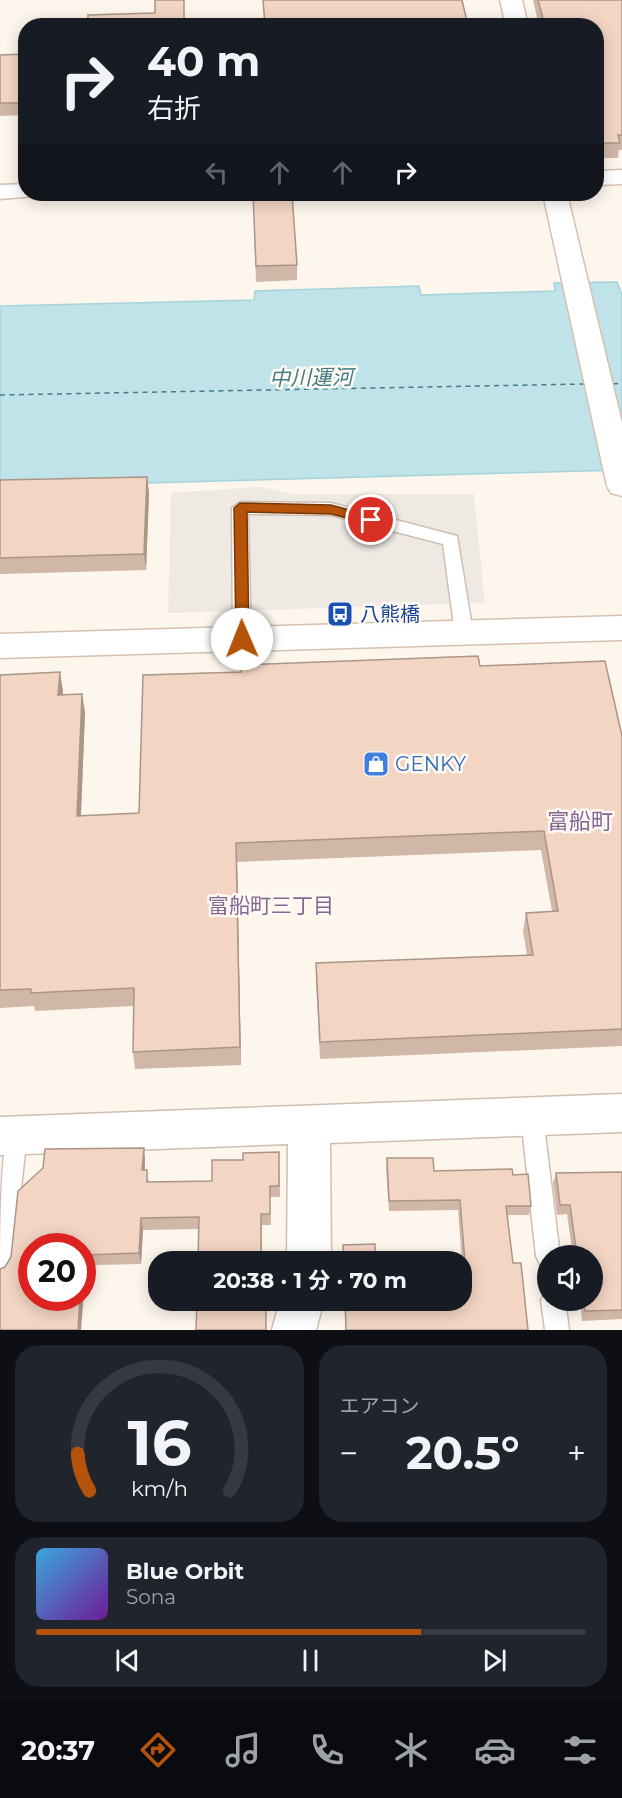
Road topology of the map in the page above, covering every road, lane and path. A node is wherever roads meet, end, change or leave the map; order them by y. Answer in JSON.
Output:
{"nodes":[{"id":1,"x":511,"y":0,"type":"edge"},
{"id":2,"x":515,"y":18,"type":"edge"},
{"id":3,"x":622,"y":177,"type":"edge"},
{"id":4,"x":604,"y":178,"type":"edge"},
{"id":5,"x":18,"y":191,"type":"edge"},
{"id":6,"x":0,"y":192,"type":"edge"},
{"id":7,"x":557,"y":201,"type":"edge"},
{"id":8,"x":622,"y":485,"type":"edge"},
{"id":9,"x":622,"y":628,"type":"edge"},
{"id":10,"x":464,"y":633,"type":"junction"},
{"id":11,"x":242,"y":639,"type":"junction"},
{"id":12,"x":0,"y":646,"type":"edge"},
{"id":13,"x":622,"y":1113,"type":"edge"},
{"id":14,"x":532,"y":1117,"type":"junction"},
{"id":15,"x":309,"y":1125,"type":"junction"},
{"id":16,"x":8,"y":1136,"type":"edge"},
{"id":17,"x":547,"y":1245,"type":"edge"},
{"id":18,"x":309,"y":1251,"type":"edge"},
{"id":19,"x":0,"y":1268,"type":"edge"},
{"id":20,"x":299,"y":1311,"type":"edge"},
{"id":21,"x":554,"y":1311,"type":"edge"},
{"id":22,"x":294,"y":1330,"type":"edge"},
{"id":23,"x":557,"y":1330,"type":"edge"}],
"edges":[{"from":1,"to":2,"type":"street"},
{"from":3,"to":4,"type":"street"},
{"from":5,"to":6,"type":"street"},
{"from":7,"to":8,"type":"street"},
{"from":9,"to":10,"type":"street"},
{"from":10,"to":11,"type":"street"},
{"from":10,"to":11,"type":"lane"},
{"from":11,"to":12,"type":"street"},
{"from":13,"to":14,"type":"street"},
{"from":14,"to":15,"type":"street"},
{"from":14,"to":17,"type":"lane"},
{"from":15,"to":16,"type":"street"},
{"from":15,"to":18,"type":"street"},
{"from":16,"to":19,"type":"lane"},
{"from":20,"to":22,"type":"street"},
{"from":21,"to":23,"type":"lane"}]}
